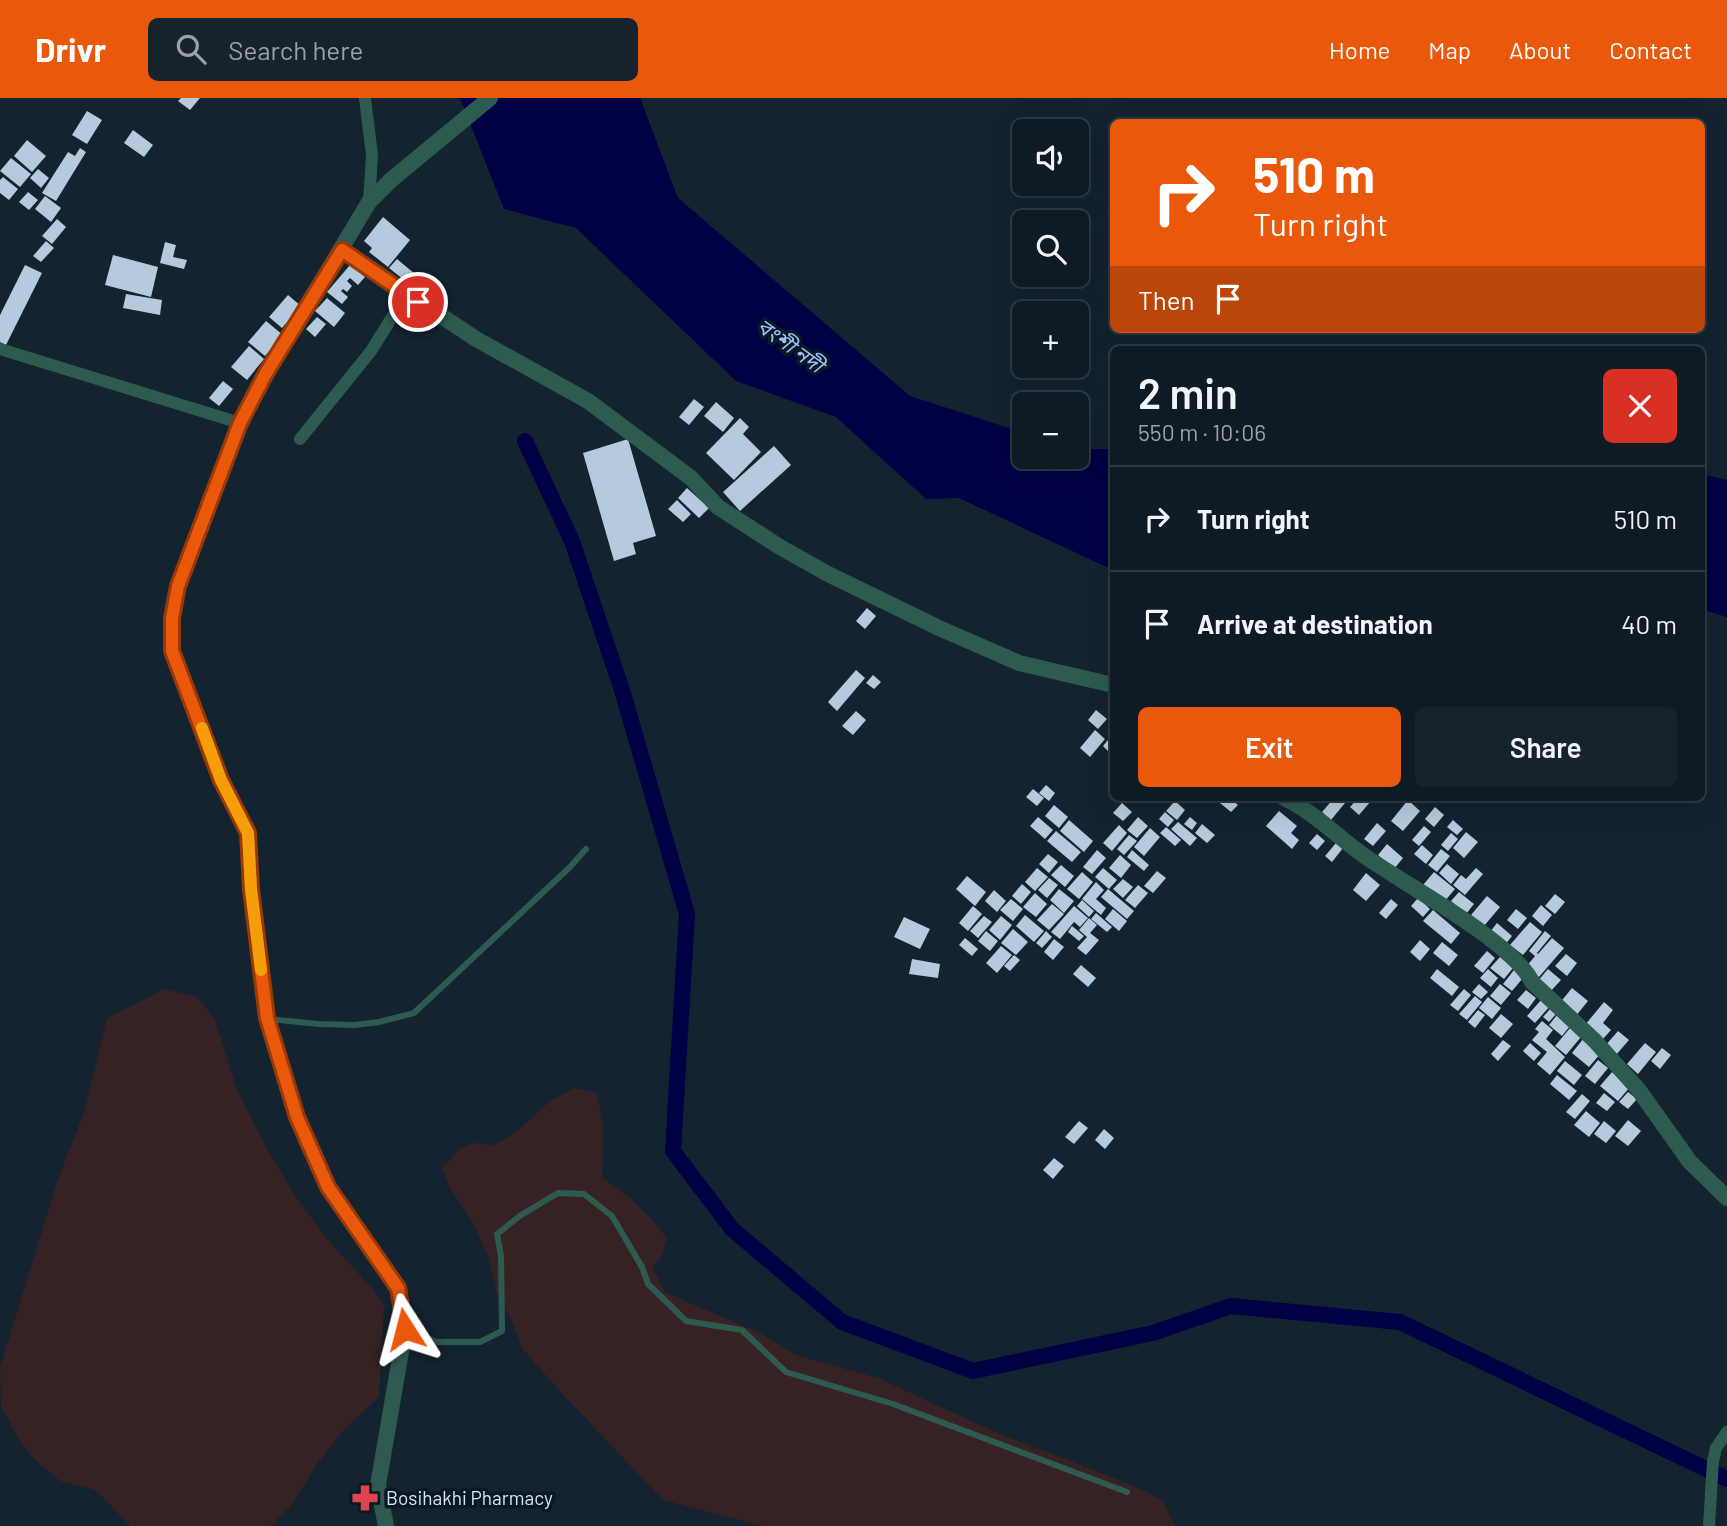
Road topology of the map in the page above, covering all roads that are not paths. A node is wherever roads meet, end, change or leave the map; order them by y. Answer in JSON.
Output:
{"nodes":[{"id":1,"x":365,"y":98,"type":"edge"},
{"id":2,"x":490,"y":98,"type":"edge"},
{"id":3,"x":369,"y":202,"type":"junction"},
{"id":4,"x":342,"y":250,"type":"junction"},
{"id":5,"x":398,"y":289,"type":"junction"},
{"id":6,"x":0,"y":349,"type":"edge"},
{"id":7,"x":240,"y":423,"type":"junction"},
{"id":8,"x":300,"y":439,"type":"dead end"},
{"id":9,"x":1110,"y":684,"type":"edge"},
{"id":10,"x":1290,"y":801,"type":"edge"},
{"id":11,"x":586,"y":849,"type":"dead end"},
{"id":12,"x":267,"y":1018,"type":"junction"},
{"id":13,"x":1727,"y":1198,"type":"edge"},
{"id":14,"x":405,"y":1329,"type":"junction"},
{"id":15,"x":1727,"y":1432,"type":"edge"},
{"id":16,"x":1127,"y":1492,"type":"dead end"},
{"id":17,"x":1709,"y":1522,"type":"edge"},
{"id":18,"x":386,"y":1526,"type":"edge"}],
"edges":[{"from":1,"to":3,"type":"street"},
{"from":2,"to":3,"type":"street"},
{"from":3,"to":4,"type":"street"},
{"from":4,"to":5,"type":"street"},
{"from":4,"to":7,"type":"street"},
{"from":5,"to":8,"type":"street"},
{"from":5,"to":9,"type":"street"},
{"from":6,"to":7,"type":"street"},
{"from":7,"to":12,"type":"street"},
{"from":10,"to":13,"type":"street"},
{"from":11,"to":12,"type":"lane"},
{"from":12,"to":14,"type":"street"},
{"from":14,"to":16,"type":"lane"},
{"from":14,"to":18,"type":"street"},
{"from":15,"to":17,"type":"street"}]}
